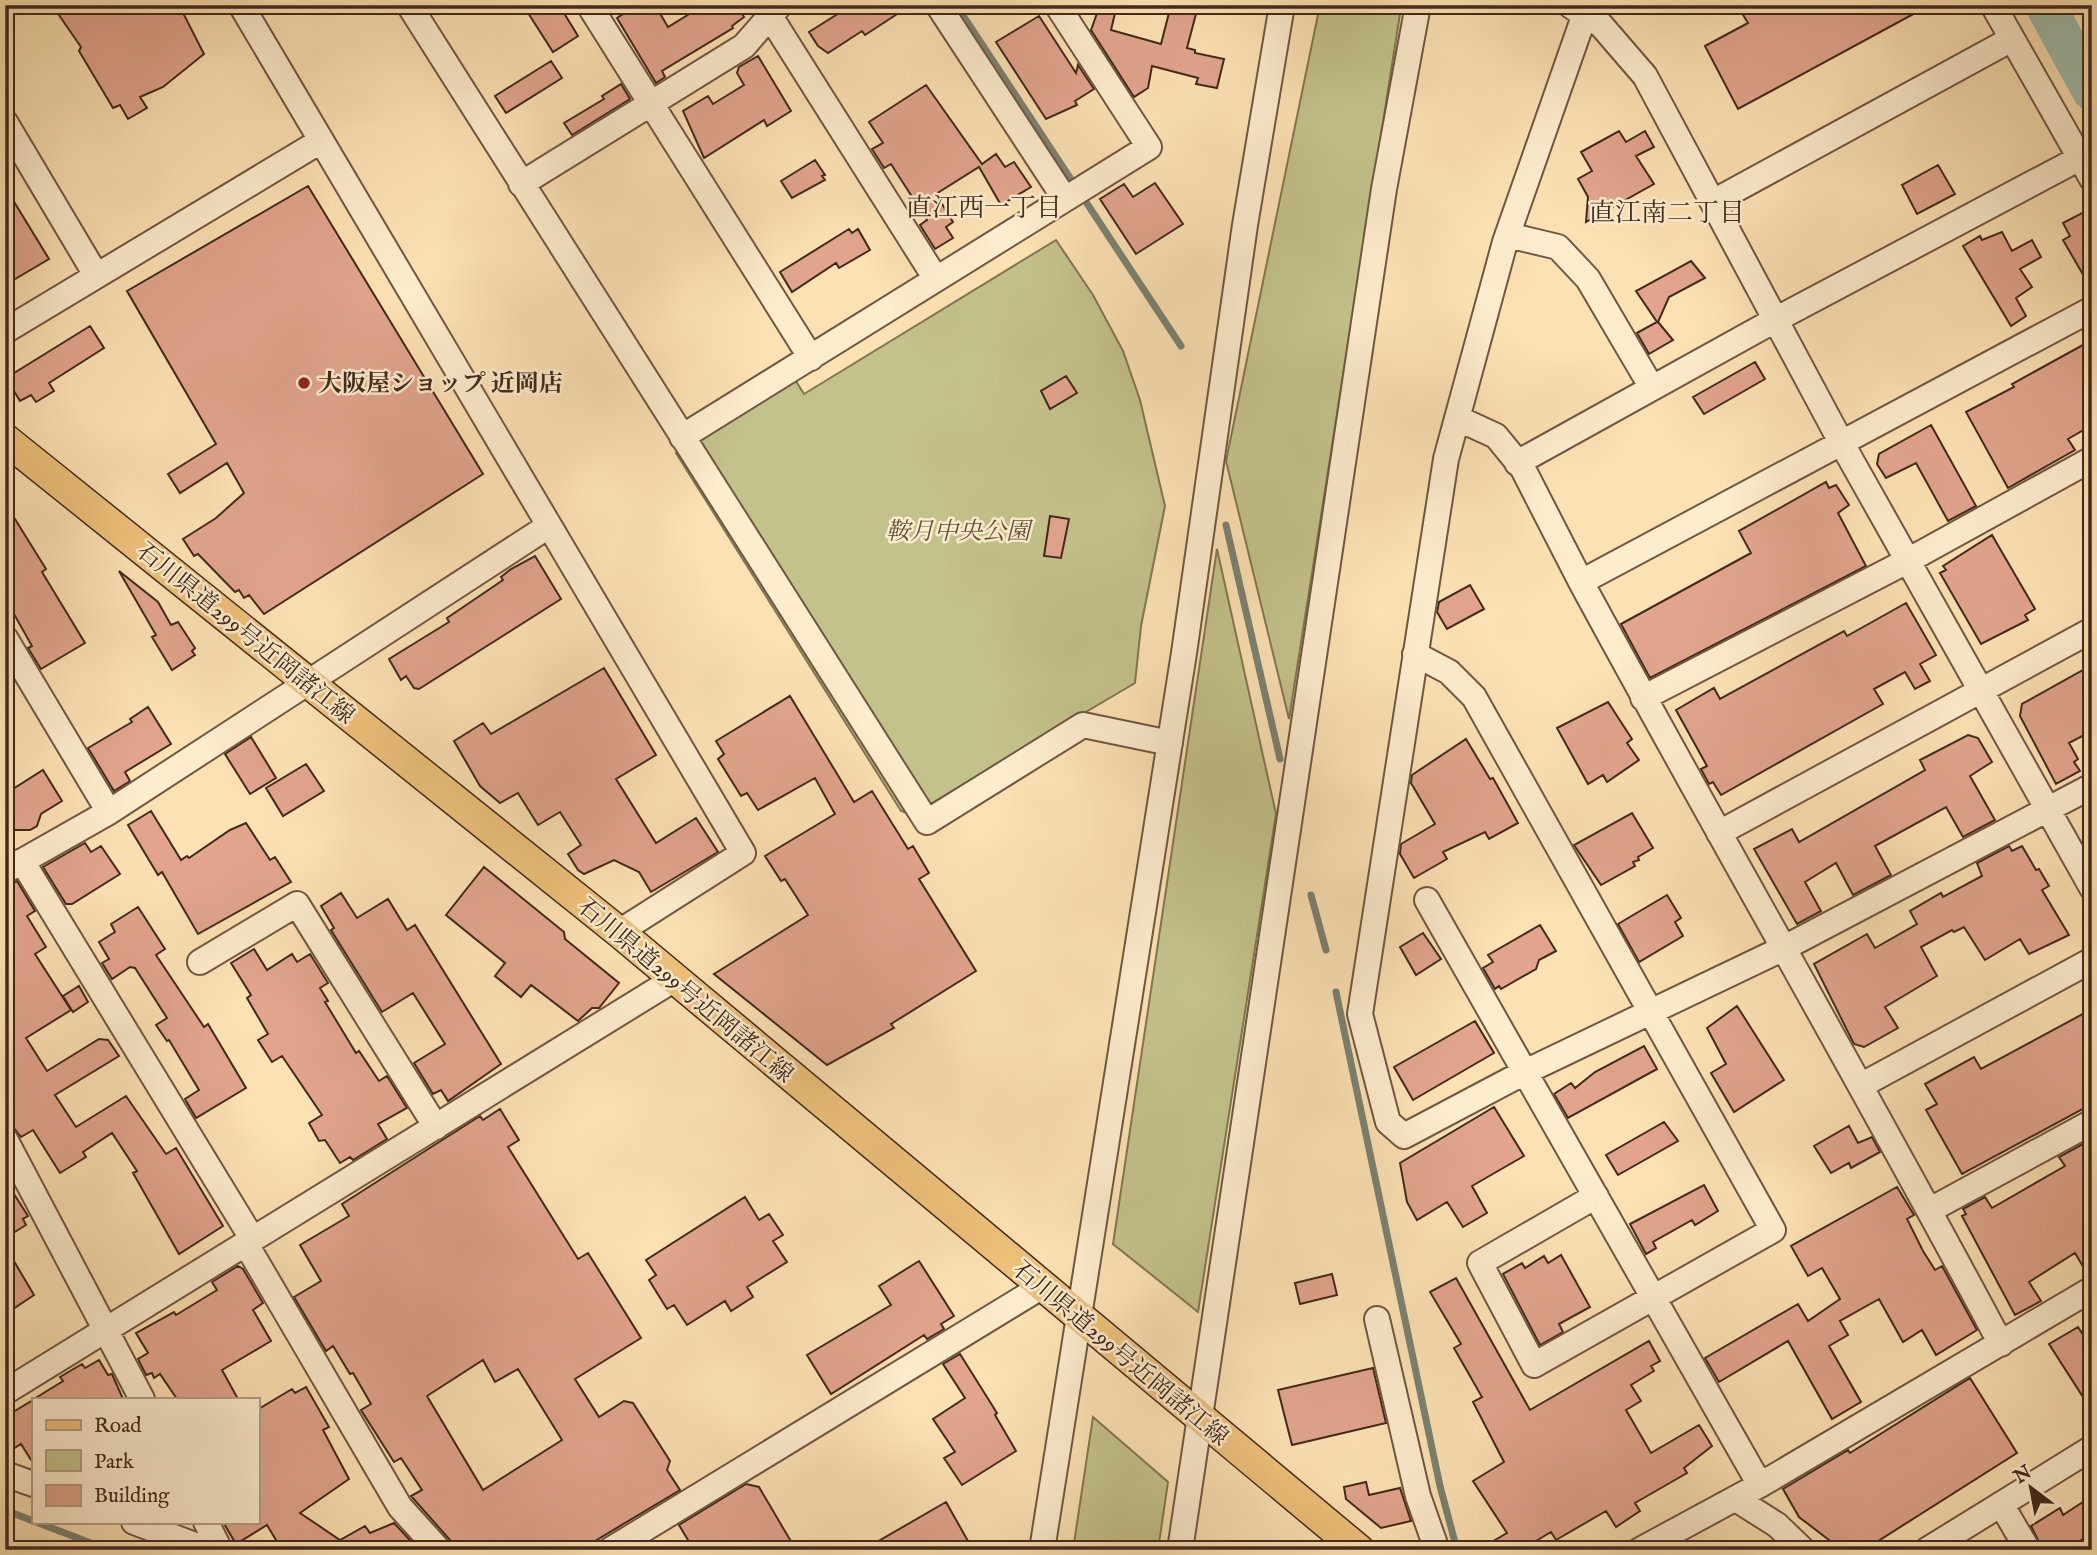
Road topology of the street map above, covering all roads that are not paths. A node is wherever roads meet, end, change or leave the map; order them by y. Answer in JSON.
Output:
{"nodes":[{"id":1,"x":241,"y":5,"type":"edge"},
{"id":2,"x":409,"y":5,"type":"edge"},
{"id":3,"x":589,"y":5,"type":"edge"},
{"id":4,"x":938,"y":5,"type":"edge"},
{"id":5,"x":1057,"y":5,"type":"edge"},
{"id":6,"x":1282,"y":5,"type":"edge"},
{"id":7,"x":1418,"y":5,"type":"edge"},
{"id":8,"x":1993,"y":5,"type":"edge"},
{"id":9,"x":1581,"y":8,"type":"edge"},
{"id":10,"x":771,"y":10,"type":"edge"},
{"id":11,"x":2010,"y":40,"type":"junction"},
{"id":12,"x":652,"y":106,"type":"junction"},
{"id":13,"x":5,"y":122,"type":"edge"},
{"id":14,"x":319,"y":142,"type":"junction"},
{"id":15,"x":2086,"y":169,"type":"edge"},
{"id":16,"x":521,"y":184,"type":"junction"},
{"id":17,"x":1065,"y":199,"type":"junction"},
{"id":18,"x":1713,"y":202,"type":"junction"},
{"id":19,"x":1508,"y":235,"type":"junction"},
{"id":20,"x":96,"y":275,"type":"junction"},
{"id":21,"x":936,"y":279,"type":"junction"},
{"id":22,"x":2092,"y":309,"type":"edge"},
{"id":23,"x":1776,"y":320,"type":"junction"},
{"id":24,"x":5,"y":331,"type":"edge"},
{"id":25,"x":811,"y":358,"type":"junction"},
{"id":26,"x":1652,"y":388,"type":"junction"},
{"id":27,"x":1457,"y":418,"type":"junction"},
{"id":28,"x":682,"y":437,"type":"junction"},
{"id":29,"x":5,"y":439,"type":"edge"},
{"id":30,"x":1841,"y":442,"type":"junction"},
{"id":31,"x":2092,"y":459,"type":"edge"},
{"id":32,"x":1517,"y":463,"type":"junction"},
{"id":33,"x":547,"y":527,"type":"junction"},
{"id":34,"x":1909,"y":560,"type":"junction"},
{"id":35,"x":1581,"y":582,"type":"junction"},
{"id":36,"x":2092,"y":630,"type":"edge"},
{"id":37,"x":5,"y":638,"type":"edge"},
{"id":38,"x":1415,"y":654,"type":"junction"},
{"id":39,"x":307,"y":683,"type":"junction"},
{"id":40,"x":1983,"y":691,"type":"junction"},
{"id":41,"x":1643,"y":698,"type":"junction"},
{"id":42,"x":1170,"y":743,"type":"junction"},
{"id":43,"x":2092,"y":786,"type":"edge"},
{"id":44,"x":2049,"y":810,"type":"junction"},
{"id":45,"x":108,"y":812,"type":"junction"},
{"id":46,"x":1719,"y":832,"type":"junction"},
{"id":47,"x":14,"y":866,"type":"edge"},
{"id":48,"x":2092,"y":888,"type":"edge"},
{"id":49,"x":1427,"y":900,"type":"dead end"},
{"id":50,"x":619,"y":932,"type":"junction"},
{"id":51,"x":1784,"y":948,"type":"junction"},
{"id":52,"x":2092,"y":960,"type":"edge"},
{"id":53,"x":200,"y":962,"type":"dead end"},
{"id":54,"x":673,"y":980,"type":"junction"},
{"id":55,"x":1650,"y":1011,"type":"junction"},
{"id":56,"x":1525,"y":1072,"type":"junction"},
{"id":57,"x":1862,"y":1085,"type":"junction"},
{"id":58,"x":2092,"y":1122,"type":"edge"},
{"id":59,"x":436,"y":1127,"type":"junction"},
{"id":60,"x":5,"y":1139,"type":"edge"},
{"id":61,"x":1596,"y":1196,"type":"junction"},
{"id":62,"x":1930,"y":1210,"type":"junction"},
{"id":63,"x":250,"y":1242,"type":"junction"},
{"id":64,"x":1041,"y":1287,"type":"junction"},
{"id":65,"x":2092,"y":1289,"type":"edge"},
{"id":66,"x":1653,"y":1298,"type":"junction"},
{"id":67,"x":1078,"y":1316,"type":"junction"},
{"id":68,"x":1377,"y":1319,"type":"dead end"},
{"id":69,"x":106,"y":1331,"type":"junction"},
{"id":70,"x":2001,"y":1344,"type":"junction"},
{"id":71,"x":5,"y":1392,"type":"edge"},
{"id":72,"x":141,"y":1398,"type":"edge"},
{"id":73,"x":1201,"y":1419,"type":"junction"},
{"id":74,"x":2092,"y":1448,"type":"edge"},
{"id":75,"x":5,"y":1474,"type":"edge"},
{"id":76,"x":32,"y":1484,"type":"edge"},
{"id":77,"x":1760,"y":1485,"type":"junction"},
{"id":78,"x":1736,"y":1499,"type":"junction"},
{"id":79,"x":2001,"y":1504,"type":"junction"},
{"id":80,"x":139,"y":1524,"type":"edge"},
{"id":81,"x":207,"y":1524,"type":"edge"},
{"id":82,"x":208,"y":1550,"type":"edge"},
{"id":83,"x":220,"y":1550,"type":"edge"},
{"id":84,"x":439,"y":1550,"type":"edge"},
{"id":85,"x":610,"y":1550,"type":"edge"},
{"id":86,"x":1042,"y":1550,"type":"edge"},
{"id":87,"x":1181,"y":1550,"type":"edge"},
{"id":88,"x":1359,"y":1550,"type":"edge"},
{"id":89,"x":1437,"y":1550,"type":"edge"},
{"id":90,"x":1640,"y":1550,"type":"edge"},
{"id":91,"x":1803,"y":1550,"type":"edge"},
{"id":92,"x":1927,"y":1550,"type":"edge"},
{"id":93,"x":2028,"y":1550,"type":"edge"}],
"edges":[{"from":1,"to":14,"type":"street"},
{"from":2,"to":16,"type":"street"},
{"from":3,"to":12,"type":"street"},
{"from":4,"to":17,"type":"street"},
{"from":5,"to":17,"type":"street"},
{"from":6,"to":42,"type":"street"},
{"from":7,"to":73,"type":"street"},
{"from":8,"to":11,"type":"street"},
{"from":9,"to":18,"type":"street"},
{"from":9,"to":19,"type":"street"},
{"from":10,"to":12,"type":"street"},
{"from":10,"to":21,"type":"street"},
{"from":11,"to":15,"type":"street"},
{"from":11,"to":18,"type":"street"},
{"from":12,"to":16,"type":"street"},
{"from":12,"to":25,"type":"street"},
{"from":13,"to":20,"type":"street"},
{"from":14,"to":20,"type":"street"},
{"from":14,"to":33,"type":"street"},
{"from":15,"to":23,"type":"street"},
{"from":16,"to":28,"type":"street"},
{"from":17,"to":21,"type":"street"},
{"from":18,"to":23,"type":"street"},
{"from":19,"to":26,"type":"street"},
{"from":19,"to":27,"type":"street"},
{"from":20,"to":24,"type":"street"},
{"from":21,"to":25,"type":"street"},
{"from":22,"to":30,"type":"street"},
{"from":23,"to":26,"type":"street"},
{"from":23,"to":30,"type":"street"},
{"from":25,"to":28,"type":"street"},
{"from":26,"to":32,"type":"street"},
{"from":27,"to":32,"type":"street"},
{"from":27,"to":38,"type":"street"},
{"from":28,"to":42,"type":"street"},
{"from":29,"to":39,"type":"main road","name":"石川県道299号近岡諸江線"},
{"from":30,"to":34,"type":"street"},
{"from":30,"to":35,"type":"street"},
{"from":31,"to":34,"type":"street"},
{"from":32,"to":35,"type":"street"},
{"from":33,"to":39,"type":"street"},
{"from":33,"to":50,"type":"street"},
{"from":34,"to":40,"type":"street"},
{"from":34,"to":41,"type":"street"},
{"from":35,"to":41,"type":"street"},
{"from":36,"to":40,"type":"street"},
{"from":37,"to":45,"type":"street"},
{"from":38,"to":55,"type":"street"},
{"from":38,"to":56,"type":"street"},
{"from":39,"to":45,"type":"street"},
{"from":39,"to":50,"type":"main road","name":"石川県道299号近岡諸江線"},
{"from":40,"to":44,"type":"street"},
{"from":40,"to":46,"type":"street"},
{"from":41,"to":46,"type":"street"},
{"from":42,"to":67,"type":"street"},
{"from":43,"to":44,"type":"street"},
{"from":44,"to":48,"type":"street"},
{"from":44,"to":51,"type":"street"},
{"from":45,"to":47,"type":"street"},
{"from":46,"to":51,"type":"street"},
{"from":47,"to":63,"type":"street"},
{"from":49,"to":56,"type":"street"},
{"from":50,"to":54,"type":"main road","name":"石川県道299号近岡諸江線"},
{"from":51,"to":55,"type":"street"},
{"from":51,"to":57,"type":"street"},
{"from":52,"to":57,"type":"street"},
{"from":53,"to":59,"type":"street"},
{"from":54,"to":59,"type":"street"},
{"from":54,"to":64,"type":"main road","name":"石川県道299号近岡諸江線"},
{"from":55,"to":56,"type":"street"},
{"from":55,"to":66,"type":"street"},
{"from":56,"to":61,"type":"street"},
{"from":57,"to":62,"type":"street"},
{"from":58,"to":62,"type":"street"},
{"from":59,"to":63,"type":"street"},
{"from":60,"to":69,"type":"street"},
{"from":61,"to":66,"type":"street"},
{"from":61,"to":66,"type":"street"},
{"from":62,"to":70,"type":"street"},
{"from":63,"to":69,"type":"street"},
{"from":63,"to":84,"type":"street"},
{"from":64,"to":67,"type":"main road","name":"石川県道299号近岡諸江線"},
{"from":64,"to":85,"type":"street"},
{"from":65,"to":70,"type":"street"},
{"from":66,"to":77,"type":"street"},
{"from":67,"to":73,"type":"main road","name":"石川県道299号近岡諸江線"},
{"from":67,"to":86,"type":"street"},
{"from":68,"to":89,"type":"street"},
{"from":69,"to":71,"type":"street"},
{"from":69,"to":72,"type":"street"},
{"from":70,"to":77,"type":"street"},
{"from":73,"to":87,"type":"street"},
{"from":73,"to":88,"type":"main road","name":"石川県道299号近岡諸江線"},
{"from":74,"to":79,"type":"street"},
{"from":75,"to":76,"type":"street"},
{"from":77,"to":78,"type":"street"},
{"from":78,"to":90,"type":"street"},
{"from":78,"to":91,"type":"street"},
{"from":79,"to":92,"type":"street"},
{"from":79,"to":93,"type":"street"},
{"from":80,"to":82,"type":"street"},
{"from":81,"to":83,"type":"street"}]}
